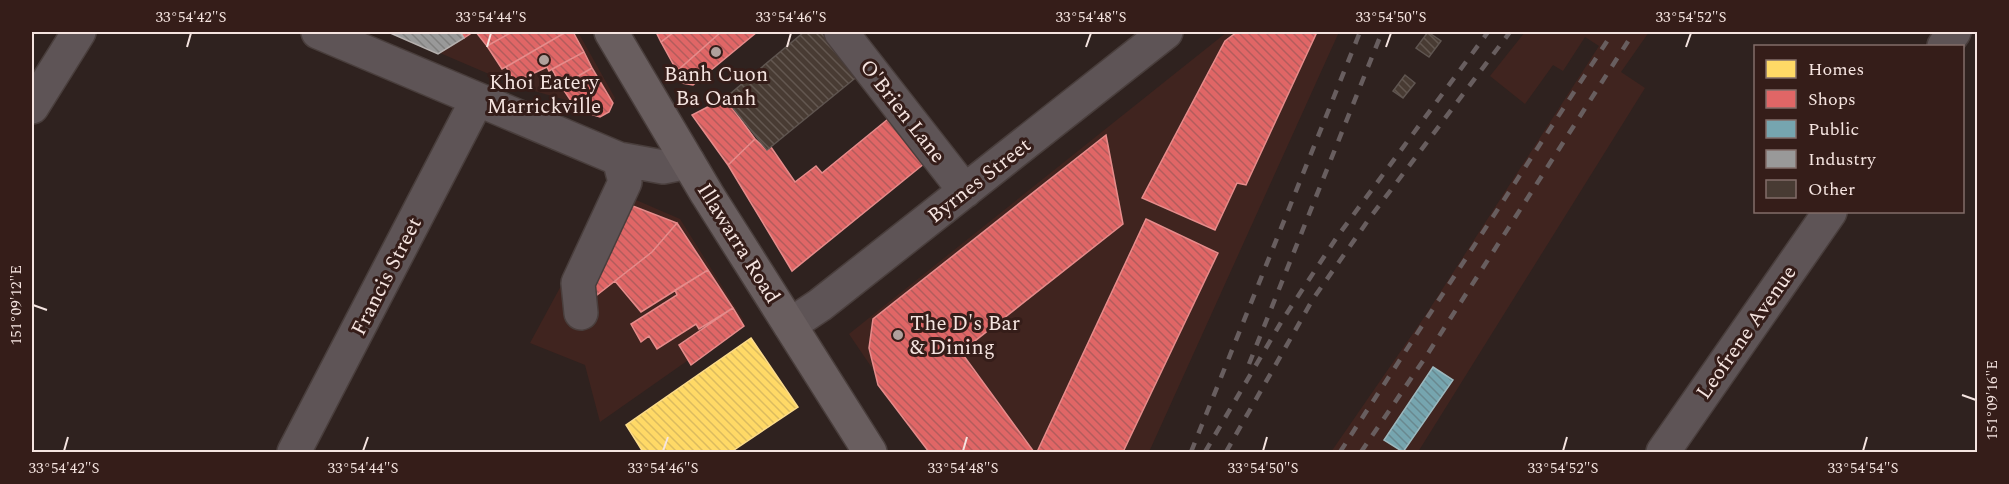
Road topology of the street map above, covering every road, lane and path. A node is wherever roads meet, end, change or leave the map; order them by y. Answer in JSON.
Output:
{"nodes":[{"id":1,"x":79,"y":32,"type":"edge"},
{"id":2,"x":318,"y":32,"type":"edge"},
{"id":3,"x":611,"y":32,"type":"edge"},
{"id":4,"x":841,"y":32,"type":"edge"},
{"id":5,"x":1166,"y":32,"type":"edge"},
{"id":6,"x":1954,"y":32,"type":"edge"},
{"id":7,"x":1945,"y":45,"type":"edge"},
{"id":8,"x":477,"y":100,"type":"junction"},
{"id":9,"x":32,"y":107,"type":"edge"},
{"id":10,"x":619,"y":159,"type":"junction"},
{"id":11,"x":688,"y":162,"type":"junction"},
{"id":12,"x":965,"y":191,"type":"junction"},
{"id":13,"x":1829,"y":213,"type":"edge"},
{"id":14,"x":581,"y":312,"type":"dead end"},
{"id":15,"x":790,"y":325,"type":"junction"},
{"id":16,"x":294,"y":453,"type":"edge"},
{"id":17,"x":870,"y":453,"type":"edge"},
{"id":18,"x":1663,"y":453,"type":"edge"}],
"edges":[{"from":1,"to":9,"type":"street"},
{"from":2,"to":8,"type":"street"},
{"from":3,"to":11,"type":"main road","name":"Illawarra Road"},
{"from":4,"to":12,"type":"street","name":"O'Brien Lane"},
{"from":5,"to":12,"type":"street","name":"Byrnes Street"},
{"from":6,"to":7,"type":"street"},
{"from":8,"to":10,"type":"street"},
{"from":8,"to":16,"type":"street","name":"Francis Street"},
{"from":10,"to":11,"type":"street"},
{"from":10,"to":14,"type":"street"},
{"from":11,"to":15,"type":"main road","name":"Illawarra Road"},
{"from":12,"to":15,"type":"street","name":"Byrnes Street"},
{"from":13,"to":18,"type":"street","name":"Leofrene Avenue"},
{"from":15,"to":17,"type":"main road","name":"Illawarra Road"}]}
